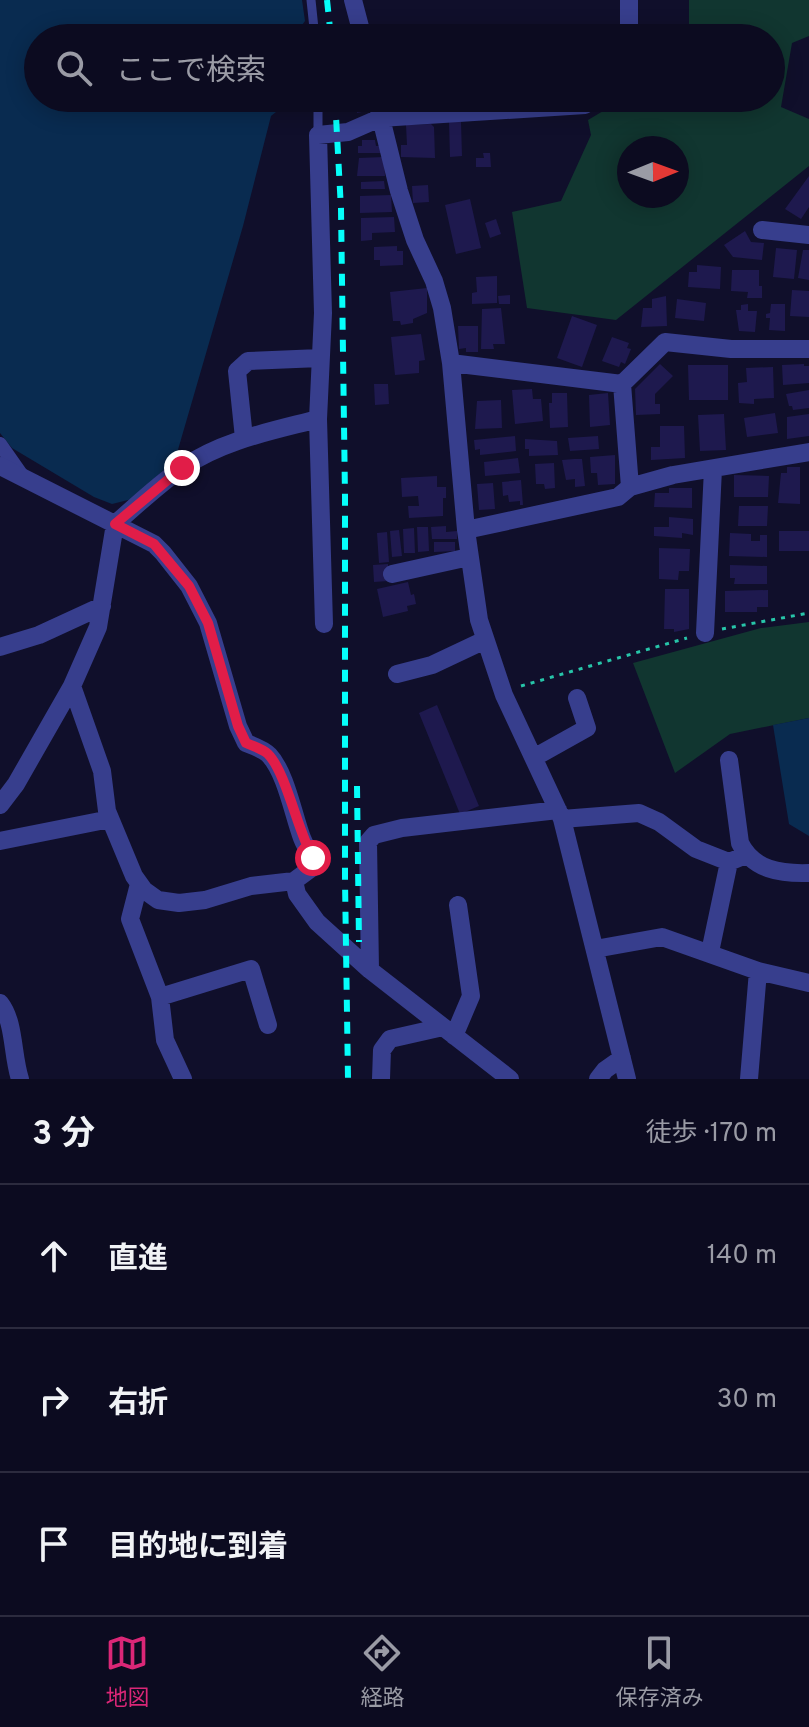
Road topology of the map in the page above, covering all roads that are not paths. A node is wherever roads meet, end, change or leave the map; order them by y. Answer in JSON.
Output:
{"nodes":[{"id":1,"x":311,"y":0,"type":"edge"},
{"id":2,"x":353,"y":0,"type":"edge"},
{"id":3,"x":629,"y":0,"type":"edge"},
{"id":4,"x":314,"y":24,"type":"edge"},
{"id":5,"x":359,"y":24,"type":"edge"},
{"id":6,"x":629,"y":24,"type":"edge"},
{"id":7,"x":318,"y":112,"type":"edge"},
{"id":8,"x":379,"y":112,"type":"edge"},
{"id":9,"x":475,"y":112,"type":"edge"},
{"id":10,"x":380,"y":118,"type":"junction"},
{"id":11,"x":318,"y":135,"type":"junction"},
{"id":12,"x":762,"y":230,"type":"dead end"},
{"id":13,"x":809,"y":235,"type":"edge"},
{"id":14,"x":809,"y":349,"type":"edge"},
{"id":15,"x":320,"y":358,"type":"junction"},
{"id":16,"x":451,"y":363,"type":"junction"},
{"id":17,"x":622,"y":384,"type":"junction"},
{"id":18,"x":318,"y":419,"type":"junction"},
{"id":19,"x":244,"y":438,"type":"junction"},
{"id":20,"x":0,"y":444,"type":"edge"},
{"id":21,"x":809,"y":452,"type":"edge"},
{"id":22,"x":0,"y":466,"type":"edge"},
{"id":23,"x":713,"y":469,"type":"junction"},
{"id":24,"x":21,"y":474,"type":"junction"},
{"id":25,"x":630,"y":487,"type":"junction"},
{"id":26,"x":115,"y":524,"type":"junction"},
{"id":27,"x":466,"y":530,"type":"junction"},
{"id":28,"x":469,"y":557,"type":"junction"},
{"id":29,"x":392,"y":574,"type":"dead end"},
{"id":30,"x":102,"y":606,"type":"junction"},
{"id":31,"x":324,"y":624,"type":"dead end"},
{"id":32,"x":705,"y":633,"type":"road end"},
{"id":33,"x":485,"y":640,"type":"junction"},
{"id":34,"x":0,"y":647,"type":"edge"},
{"id":35,"x":397,"y":674,"type":"dead end"},
{"id":36,"x":72,"y":686,"type":"junction"},
{"id":37,"x":577,"y":698,"type":"dead end"},
{"id":38,"x":535,"y":757,"type":"junction"},
{"id":39,"x":729,"y":760,"type":"dead end"},
{"id":40,"x":0,"y":805,"type":"edge"},
{"id":41,"x":560,"y":815,"type":"junction"},
{"id":42,"x":110,"y":819,"type":"junction"},
{"id":43,"x":0,"y":841,"type":"edge"},
{"id":44,"x":737,"y":858,"type":"junction"},
{"id":45,"x":809,"y":873,"type":"edge"},
{"id":46,"x":294,"y":881,"type":"junction"},
{"id":47,"x":139,"y":884,"type":"junction"},
{"id":48,"x":458,"y":905,"type":"dead end"},
{"id":49,"x":595,"y":949,"type":"junction"},
{"id":50,"x":710,"y":952,"type":"junction"},
{"id":51,"x":370,"y":970,"type":"junction"},
{"id":52,"x":758,"y":971,"type":"junction"},
{"id":53,"x":809,"y":983,"type":"edge"},
{"id":54,"x":160,"y":997,"type":"junction"},
{"id":55,"x":0,"y":1003,"type":"edge"},
{"id":56,"x":268,"y":1025,"type":"dead end"},
{"id":57,"x":448,"y":1032,"type":"junction"},
{"id":58,"x":622,"y":1058,"type":"junction"},
{"id":59,"x":20,"y":1079,"type":"edge"},
{"id":60,"x":183,"y":1079,"type":"edge"},
{"id":61,"x":381,"y":1079,"type":"edge"},
{"id":62,"x":510,"y":1079,"type":"edge"},
{"id":63,"x":598,"y":1079,"type":"edge"},
{"id":64,"x":627,"y":1079,"type":"edge"},
{"id":65,"x":749,"y":1079,"type":"edge"}],
"edges":[{"from":1,"to":4,"type":"lane"},
{"from":2,"to":5,"type":"street"},
{"from":3,"to":6,"type":"street"},
{"from":7,"to":11,"type":"lane"},
{"from":8,"to":10,"type":"street"},
{"from":9,"to":10,"type":"street"},
{"from":10,"to":11,"type":"street"},
{"from":10,"to":16,"type":"street"},
{"from":11,"to":15,"type":"street"},
{"from":12,"to":13,"type":"street"},
{"from":14,"to":17,"type":"street"},
{"from":15,"to":18,"type":"street"},
{"from":15,"to":19,"type":"street"},
{"from":16,"to":17,"type":"street"},
{"from":16,"to":27,"type":"street"},
{"from":17,"to":25,"type":"street"},
{"from":18,"to":19,"type":"street"},
{"from":18,"to":31,"type":"street"},
{"from":19,"to":26,"type":"street"},
{"from":20,"to":24,"type":"street"},
{"from":21,"to":23,"type":"street"},
{"from":22,"to":24,"type":"street"},
{"from":23,"to":25,"type":"street"},
{"from":23,"to":32,"type":"street"},
{"from":24,"to":26,"type":"street"},
{"from":25,"to":27,"type":"street"},
{"from":26,"to":30,"type":"street"},
{"from":26,"to":46,"type":"street"},
{"from":27,"to":28,"type":"street"},
{"from":28,"to":29,"type":"street"},
{"from":28,"to":33,"type":"street"},
{"from":30,"to":34,"type":"street"},
{"from":30,"to":36,"type":"street"},
{"from":33,"to":35,"type":"street"},
{"from":33,"to":38,"type":"street"},
{"from":36,"to":40,"type":"street"},
{"from":36,"to":42,"type":"street"},
{"from":37,"to":38,"type":"street"},
{"from":38,"to":41,"type":"street"},
{"from":39,"to":44,"type":"street"},
{"from":41,"to":44,"type":"street"},
{"from":41,"to":49,"type":"street"},
{"from":41,"to":51,"type":"street"},
{"from":42,"to":43,"type":"street"},
{"from":42,"to":47,"type":"street"},
{"from":44,"to":45,"type":"street"},
{"from":44,"to":50,"type":"street"},
{"from":46,"to":47,"type":"street"},
{"from":46,"to":51,"type":"street"},
{"from":47,"to":54,"type":"street"},
{"from":48,"to":57,"type":"street"},
{"from":49,"to":50,"type":"street"},
{"from":49,"to":58,"type":"street"},
{"from":50,"to":52,"type":"street"},
{"from":51,"to":57,"type":"street"},
{"from":52,"to":53,"type":"street"},
{"from":52,"to":65,"type":"street"},
{"from":54,"to":56,"type":"street"},
{"from":54,"to":60,"type":"street"},
{"from":55,"to":59,"type":"street"},
{"from":57,"to":61,"type":"street"},
{"from":57,"to":62,"type":"street"},
{"from":58,"to":63,"type":"street"},
{"from":58,"to":64,"type":"street"}]}
